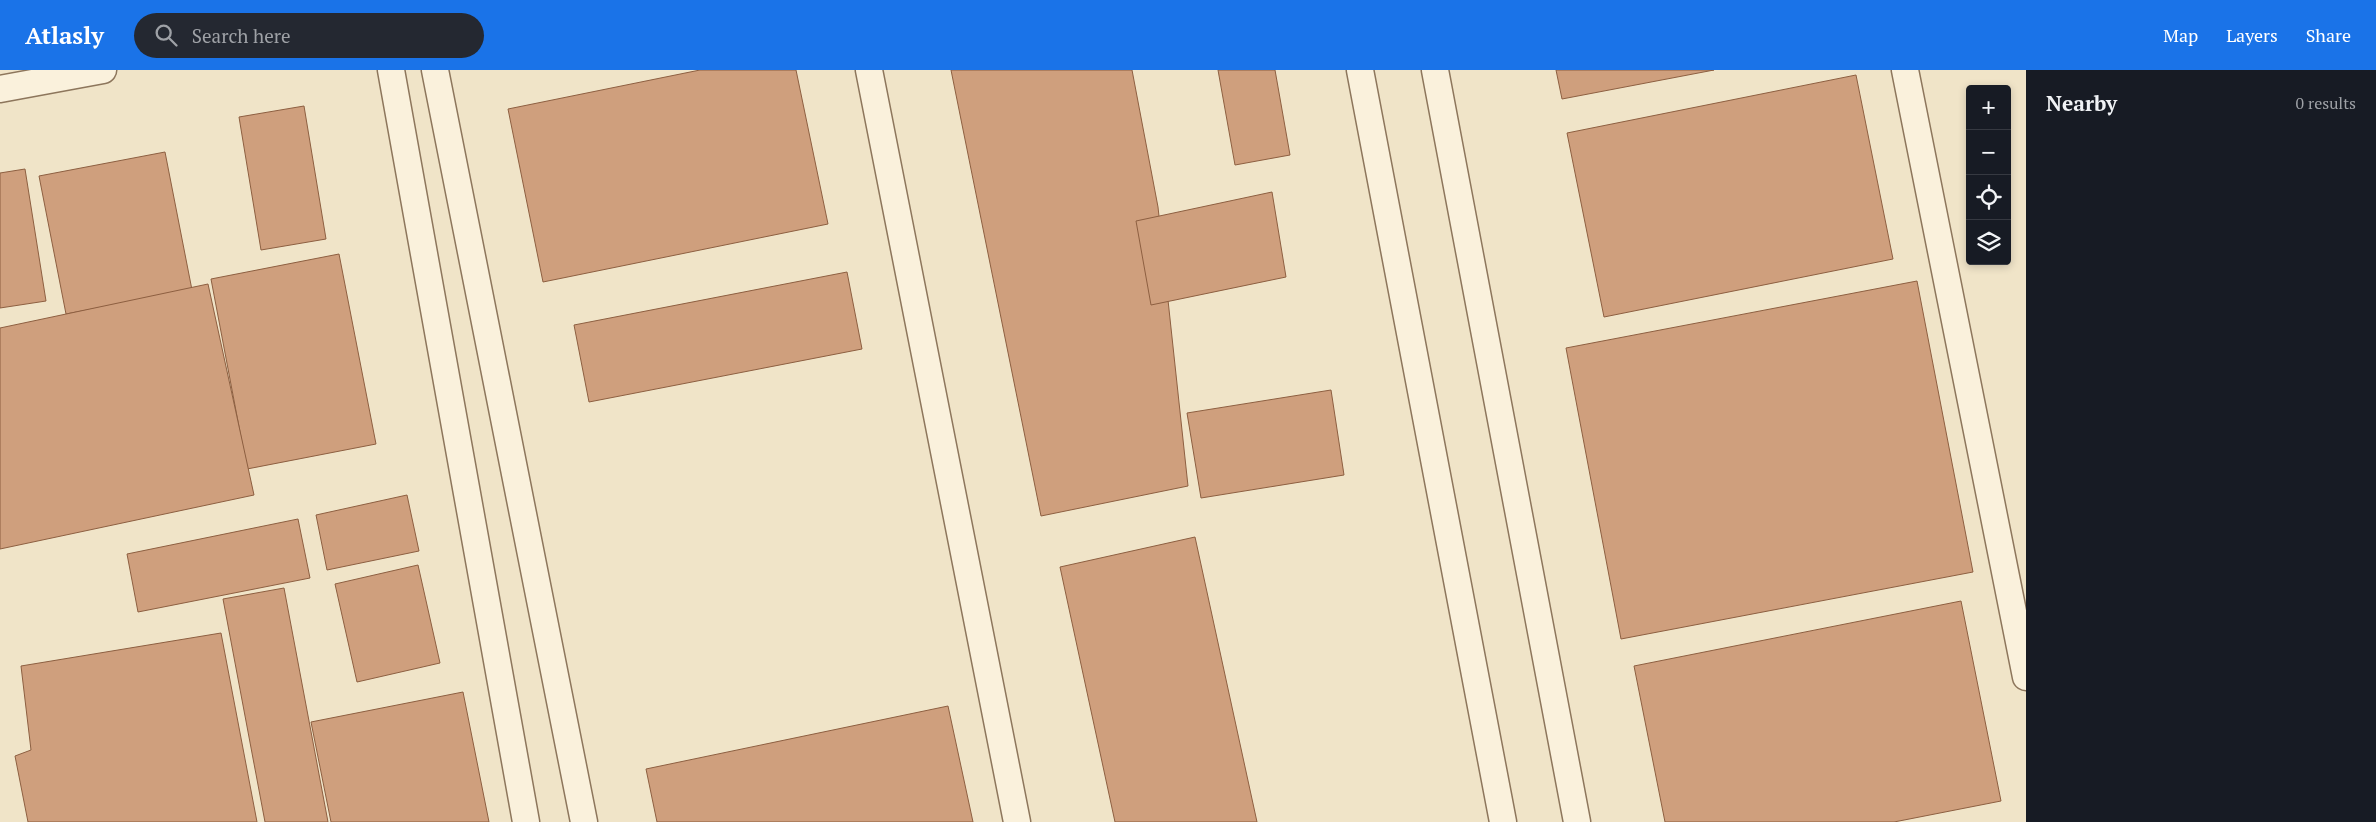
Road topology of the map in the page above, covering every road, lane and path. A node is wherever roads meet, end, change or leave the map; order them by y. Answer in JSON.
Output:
{"nodes":[{"id":1,"x":103,"y":70,"type":"edge"},
{"id":2,"x":391,"y":70,"type":"edge"},
{"id":3,"x":435,"y":70,"type":"edge"},
{"id":4,"x":869,"y":70,"type":"edge"},
{"id":5,"x":1360,"y":70,"type":"edge"},
{"id":6,"x":1436,"y":70,"type":"edge"},
{"id":7,"x":1905,"y":70,"type":"edge"},
{"id":8,"x":0,"y":89,"type":"edge"},
{"id":9,"x":2026,"y":678,"type":"edge"},
{"id":10,"x":526,"y":822,"type":"edge"},
{"id":11,"x":584,"y":822,"type":"edge"},
{"id":12,"x":1017,"y":822,"type":"edge"},
{"id":13,"x":1503,"y":822,"type":"edge"},
{"id":14,"x":1576,"y":822,"type":"edge"}],
"edges":[{"from":1,"to":8,"type":"street"},
{"from":2,"to":10,"type":"street"},
{"from":3,"to":11,"type":"street"},
{"from":4,"to":12,"type":"street"},
{"from":5,"to":13,"type":"street"},
{"from":6,"to":14,"type":"street"},
{"from":7,"to":9,"type":"street"}]}
